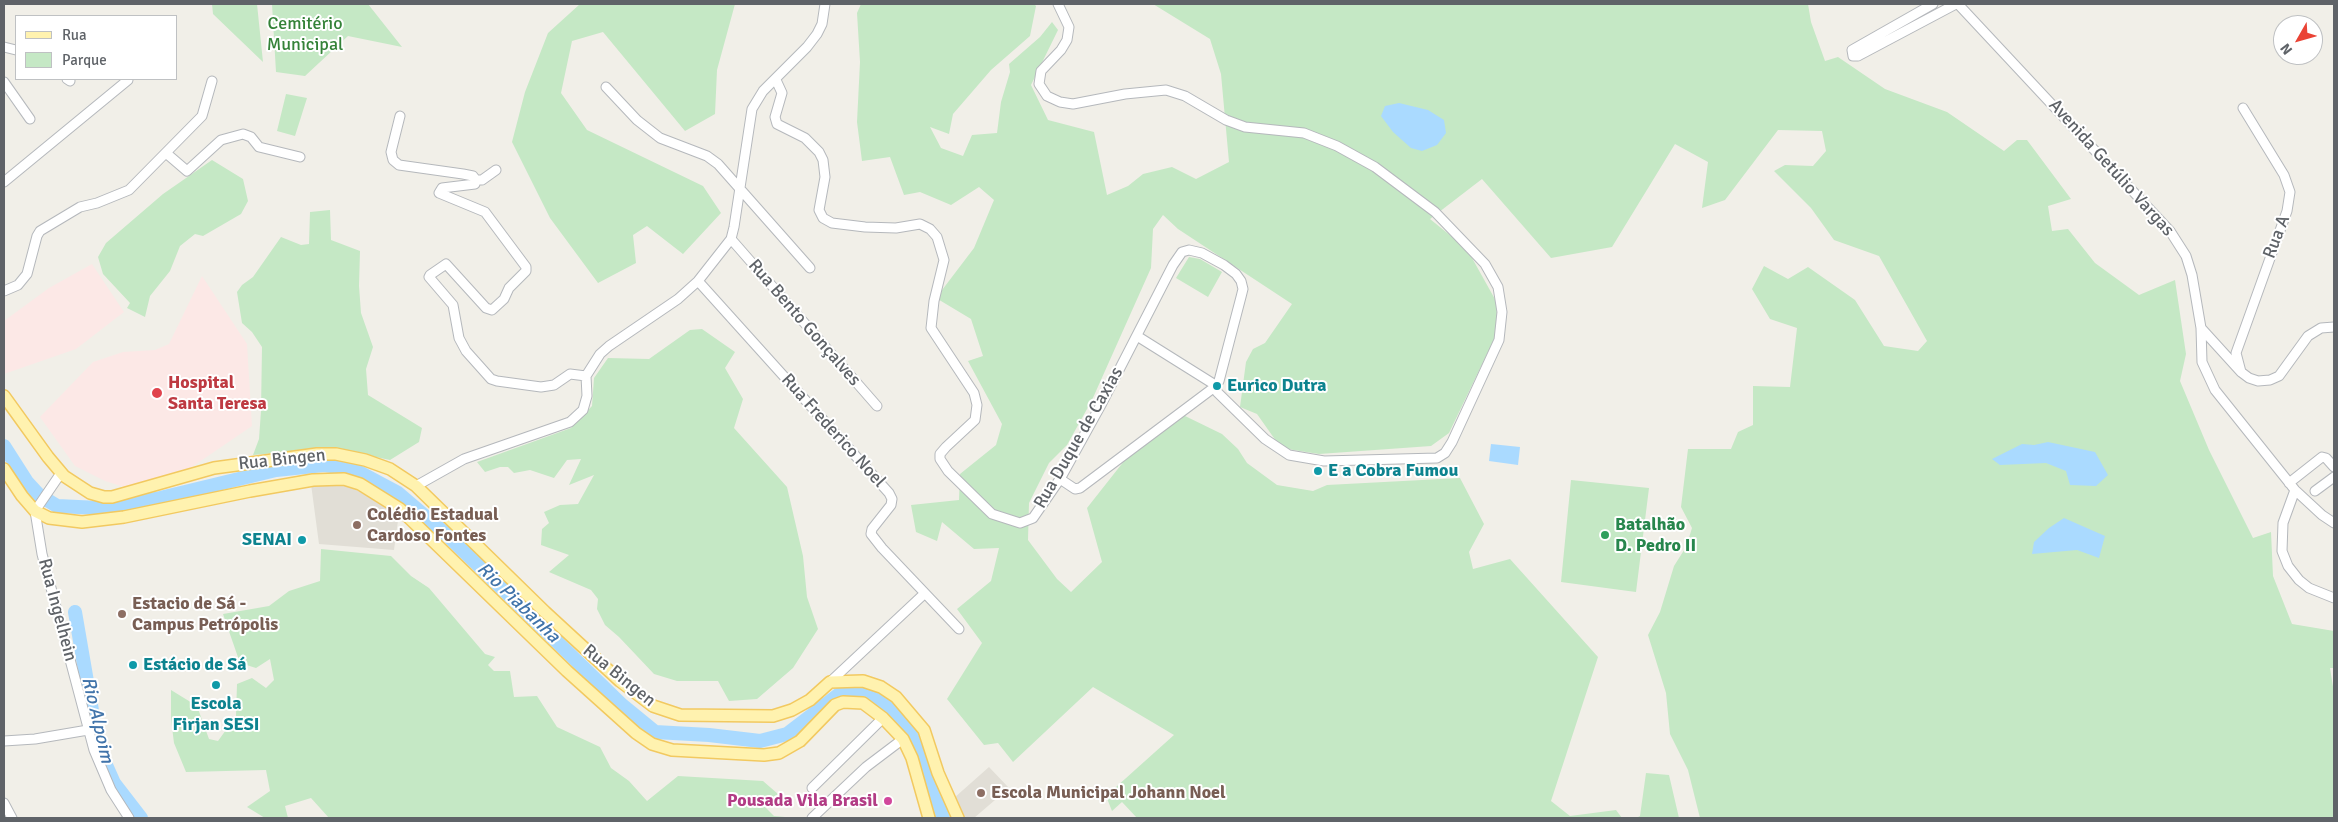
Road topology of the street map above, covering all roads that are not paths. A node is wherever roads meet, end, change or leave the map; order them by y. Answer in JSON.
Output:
{"nodes":[{"id":1,"x":825,"y":4,"type":"edge"},
{"id":2,"x":1058,"y":4,"type":"edge"},
{"id":3,"x":1933,"y":4,"type":"edge"},
{"id":4,"x":1957,"y":4,"type":"edge"},
{"id":5,"x":128,"y":80,"type":"edge"},
{"id":6,"x":776,"y":80,"type":"junction"},
{"id":7,"x":212,"y":81,"type":"dead end"},
{"id":8,"x":4,"y":82,"type":"edge"},
{"id":9,"x":606,"y":87,"type":"dead end"},
{"id":10,"x":7,"y":95,"type":"edge"},
{"id":11,"x":2242,"y":108,"type":"dead end"},
{"id":12,"x":400,"y":116,"type":"dead end"},
{"id":13,"x":30,"y":118,"type":"dead end"},
{"id":14,"x":166,"y":153,"type":"junction"},
{"id":15,"x":300,"y":157,"type":"dead end"},
{"id":16,"x":496,"y":170,"type":"dead end"},
{"id":17,"x":476,"y":180,"type":"junction"},
{"id":18,"x":4,"y":182,"type":"edge"},
{"id":19,"x":740,"y":188,"type":"junction"},
{"id":20,"x":731,"y":239,"type":"junction"},
{"id":21,"x":810,"y":268,"type":"dead end"},
{"id":22,"x":698,"y":281,"type":"junction"},
{"id":23,"x":4,"y":291,"type":"edge"},
{"id":24,"x":2334,"y":327,"type":"edge"},
{"id":25,"x":2201,"y":328,"type":"junction"},
{"id":26,"x":1137,"y":336,"type":"junction"},
{"id":27,"x":2240,"y":372,"type":"junction"},
{"id":28,"x":586,"y":376,"type":"junction"},
{"id":29,"x":1217,"y":387,"type":"junction"},
{"id":30,"x":4,"y":396,"type":"edge"},
{"id":31,"x":877,"y":406,"type":"dead end"},
{"id":32,"x":2334,"y":467,"type":"edge"},
{"id":33,"x":4,"y":469,"type":"edge"},
{"id":34,"x":61,"y":472,"type":"junction"},
{"id":35,"x":2334,"y":477,"type":"edge"},
{"id":36,"x":1060,"y":479,"type":"junction"},
{"id":37,"x":416,"y":486,"type":"junction"},
{"id":38,"x":2292,"y":486,"type":"junction"},
{"id":39,"x":2315,"y":491,"type":"dead end"},
{"id":40,"x":35,"y":511,"type":"junction"},
{"id":41,"x":2334,"y":523,"type":"edge"},
{"id":42,"x":924,"y":594,"type":"junction"},
{"id":43,"x":2334,"y":598,"type":"edge"},
{"id":44,"x":959,"y":629,"type":"dead end"},
{"id":45,"x":830,"y":682,"type":"junction"},
{"id":46,"x":810,"y":700,"type":"junction"},
{"id":47,"x":827,"y":714,"type":"junction"},
{"id":48,"x":883,"y":718,"type":"junction"},
{"id":49,"x":88,"y":730,"type":"junction"},
{"id":50,"x":903,"y":740,"type":"junction"},
{"id":51,"x":4,"y":741,"type":"edge"},
{"id":52,"x":812,"y":788,"type":"dead end"},
{"id":53,"x":4,"y":803,"type":"edge"},
{"id":54,"x":12,"y":818,"type":"edge"},
{"id":55,"x":129,"y":818,"type":"edge"},
{"id":56,"x":812,"y":818,"type":"edge"},
{"id":57,"x":929,"y":818,"type":"edge"},
{"id":58,"x":958,"y":818,"type":"edge"}],
"edges":[{"from":1,"to":6,"type":"street"},
{"from":2,"to":29,"type":"street"},
{"from":3,"to":4,"type":"street"},
{"from":4,"to":25,"type":"street","name":"Avenida Getúlio Vargas"},
{"from":5,"to":18,"type":"street"},
{"from":6,"to":19,"type":"street"},
{"from":6,"to":36,"type":"street","name":"Rua Duque de Caxias"},
{"from":7,"to":14,"type":"street"},
{"from":8,"to":10,"type":"street"},
{"from":9,"to":19,"type":"street"},
{"from":10,"to":13,"type":"street"},
{"from":11,"to":27,"type":"street","name":"Rua A"},
{"from":12,"to":17,"type":"street"},
{"from":14,"to":15,"type":"street"},
{"from":14,"to":23,"type":"street"},
{"from":16,"to":17,"type":"street"},
{"from":17,"to":28,"type":"street"},
{"from":19,"to":20,"type":"street"},
{"from":19,"to":21,"type":"street"},
{"from":20,"to":22,"type":"street"},
{"from":20,"to":31,"type":"street","name":"Rua Bento Gonçalves"},
{"from":22,"to":28,"type":"street"},
{"from":22,"to":42,"type":"street","name":"Rua Frederico Noel"},
{"from":24,"to":27,"type":"street"},
{"from":25,"to":27,"type":"street"},
{"from":25,"to":38,"type":"street","name":"Avenida Getúlio Vargas"},
{"from":26,"to":29,"type":"street"},
{"from":26,"to":29,"type":"street","name":"Rua Duque de Caxias"},
{"from":26,"to":36,"type":"street","name":"Rua Duque de Caxias"},
{"from":28,"to":37,"type":"street"},
{"from":29,"to":36,"type":"street"},
{"from":30,"to":34,"type":"main road","name":"Rua Bingen"},
{"from":32,"to":38,"type":"street"},
{"from":33,"to":40,"type":"main road"},
{"from":34,"to":37,"type":"main road","name":"Rua Bingen"},
{"from":34,"to":40,"type":"street"},
{"from":35,"to":39,"type":"street"},
{"from":37,"to":46,"type":"main road","name":"Rua Bingen"},
{"from":38,"to":41,"type":"street","name":"Avenida Getúlio Vargas"},
{"from":38,"to":43,"type":"street"},
{"from":40,"to":47,"type":"main road","name":"Rua Bingen"},
{"from":40,"to":49,"type":"street","name":"Rua Ingelhein"},
{"from":42,"to":44,"type":"street","name":"Rua Frederico Noel"},
{"from":42,"to":45,"type":"street"},
{"from":45,"to":46,"type":"main road","name":"Rua Bingen"},
{"from":45,"to":58,"type":"main road"},
{"from":46,"to":47,"type":"main road"},
{"from":47,"to":48,"type":"main road","name":"Rua Bingen"},
{"from":48,"to":50,"type":"main road","name":"Rua Bingen"},
{"from":48,"to":52,"type":"street"},
{"from":49,"to":51,"type":"street"},
{"from":49,"to":55,"type":"street","name":"Rua Ingelhein"},
{"from":50,"to":56,"type":"street"},
{"from":50,"to":57,"type":"main road","name":"Rua Bingen"},
{"from":53,"to":54,"type":"street"}]}
